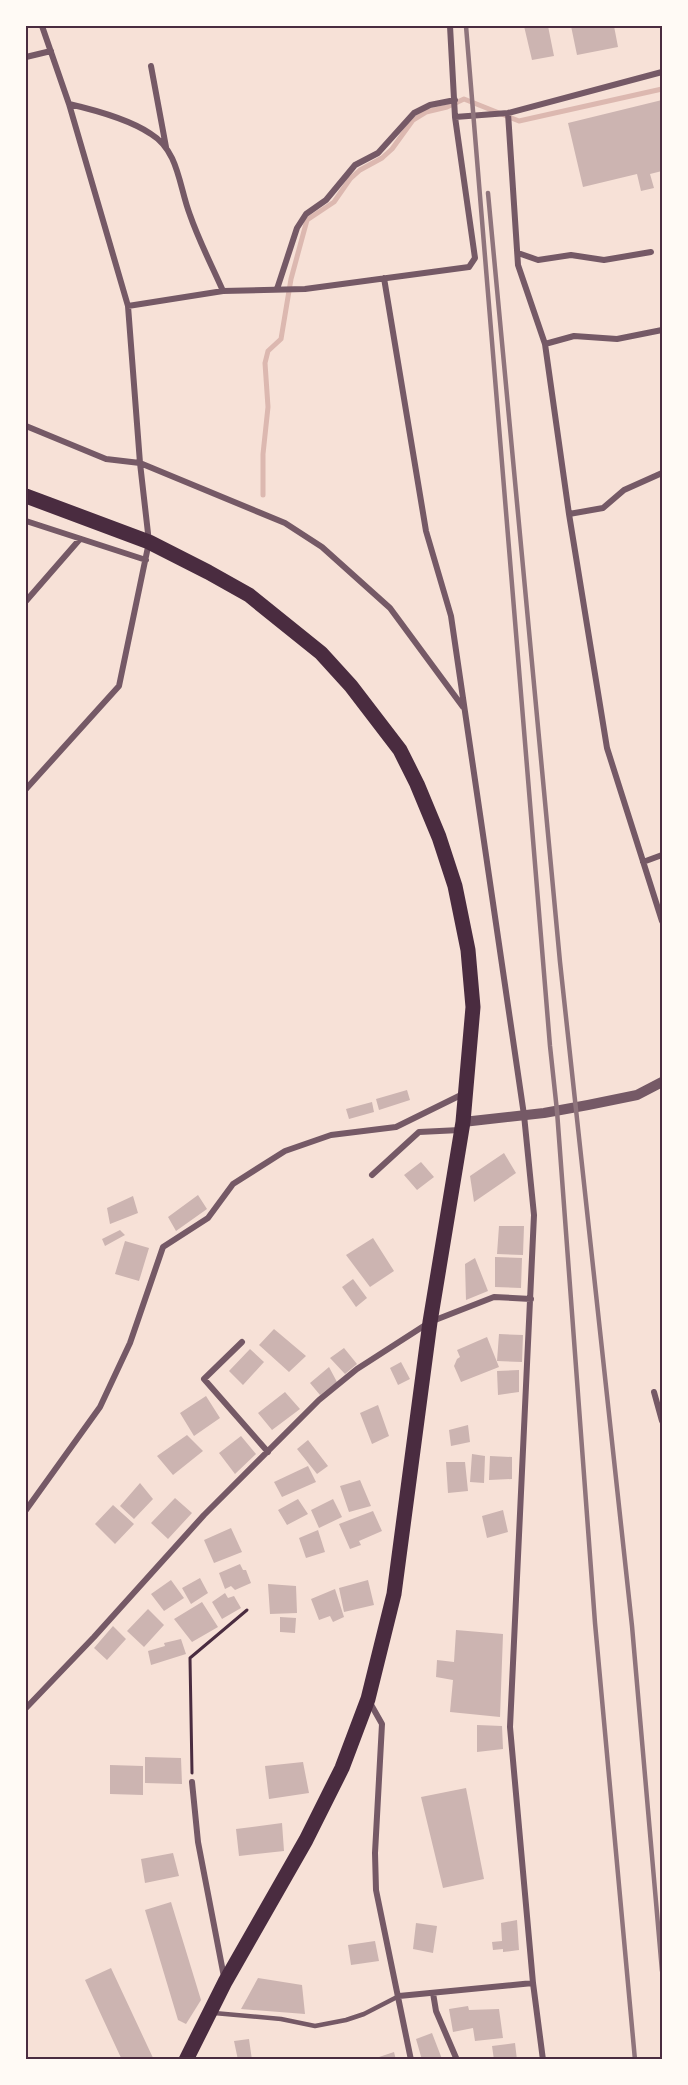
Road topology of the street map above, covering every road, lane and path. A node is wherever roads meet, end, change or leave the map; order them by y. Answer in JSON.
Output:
{"nodes":[{"id":1,"x":42,"y":26,"type":"edge"},
{"id":2,"x":450,"y":26,"type":"edge"},
{"id":3,"x":51,"y":51,"type":"junction"},
{"id":4,"x":26,"y":57,"type":"edge"},
{"id":5,"x":151,"y":66,"type":"dead end"},
{"id":6,"x":663,"y":72,"type":"edge"},
{"id":7,"x":454,"y":100,"type":"junction"},
{"id":8,"x":69,"y":104,"type":"junction"},
{"id":9,"x":508,"y":113,"type":"junction"},
{"id":10,"x":456,"y":117,"type":"junction"},
{"id":11,"x":166,"y":147,"type":"junction"},
{"id":12,"x":651,"y":252,"type":"dead end"},
{"id":13,"x":518,"y":253,"type":"junction"},
{"id":14,"x":384,"y":278,"type":"junction"},
{"id":15,"x":277,"y":289,"type":"junction"},
{"id":16,"x":223,"y":291,"type":"junction"},
{"id":17,"x":128,"y":306,"type":"junction"},
{"id":18,"x":663,"y":330,"type":"edge"},
{"id":19,"x":545,"y":344,"type":"junction"},
{"id":20,"x":26,"y":426,"type":"edge"},
{"id":21,"x":140,"y":463,"type":"junction"},
{"id":22,"x":663,"y":473,"type":"edge"},
{"id":23,"x":26,"y":496,"type":"edge"},
{"id":24,"x":569,"y":514,"type":"junction"},
{"id":25,"x":26,"y":521,"type":"edge"},
{"id":26,"x":80,"y":539,"type":"junction"},
{"id":27,"x":149,"y":542,"type":"junction"},
{"id":28,"x":146,"y":560,"type":"junction"},
{"id":29,"x":26,"y":601,"type":"edge"},
{"id":30,"x":465,"y":710,"type":"junction"},
{"id":31,"x":26,"y":789,"type":"edge"},
{"id":32,"x":663,"y":855,"type":"edge"},
{"id":33,"x":643,"y":862,"type":"junction"},
{"id":34,"x":663,"y":921,"type":"edge"},
{"id":35,"x":663,"y":1082,"type":"edge"},
{"id":36,"x":466,"y":1093,"type":"junction"},
{"id":37,"x":524,"y":1115,"type":"junction"},
{"id":38,"x":462,"y":1126,"type":"junction"},
{"id":39,"x":372,"y":1174,"type":"dead end"},
{"id":40,"x":531,"y":1299,"type":"junction"},
{"id":41,"x":430,"y":1322,"type":"junction"},
{"id":42,"x":242,"y":1342,"type":"dead end"},
{"id":43,"x":654,"y":1392,"type":"dead end"},
{"id":44,"x":663,"y":1421,"type":"edge"},
{"id":45,"x":268,"y":1452,"type":"junction"},
{"id":46,"x":26,"y":1510,"type":"edge"},
{"id":47,"x":247,"y":1610,"type":"dead end"},
{"id":48,"x":368,"y":1699,"type":"junction"},
{"id":49,"x":26,"y":1708,"type":"edge"},
{"id":50,"x":192,"y":1782,"type":"joint"},
{"id":51,"x":225,"y":1982,"type":"junction"},
{"id":52,"x":533,"y":1983,"type":"junction"},
{"id":53,"x":433,"y":1993,"type":"junction"},
{"id":54,"x":399,"y":1996,"type":"junction"},
{"id":55,"x":211,"y":2012,"type":"junction"},
{"id":56,"x":186,"y":2060,"type":"edge"},
{"id":57,"x":411,"y":2060,"type":"edge"},
{"id":58,"x":457,"y":2060,"type":"edge"},
{"id":59,"x":543,"y":2060,"type":"edge"}],
"edges":[{"from":1,"to":3,"type":"street"},
{"from":2,"to":7,"type":"street"},
{"from":3,"to":4,"type":"street"},
{"from":3,"to":8,"type":"street"},
{"from":5,"to":11,"type":"street"},
{"from":6,"to":9,"type":"street"},
{"from":7,"to":10,"type":"street"},
{"from":7,"to":15,"type":"street"},
{"from":8,"to":11,"type":"street"},
{"from":8,"to":17,"type":"street"},
{"from":9,"to":10,"type":"street"},
{"from":9,"to":13,"type":"street"},
{"from":10,"to":14,"type":"street"},
{"from":11,"to":16,"type":"street"},
{"from":12,"to":13,"type":"street"},
{"from":13,"to":19,"type":"street"},
{"from":14,"to":15,"type":"street"},
{"from":14,"to":30,"type":"street"},
{"from":15,"to":16,"type":"street"},
{"from":16,"to":17,"type":"street"},
{"from":17,"to":21,"type":"street"},
{"from":18,"to":19,"type":"street"},
{"from":19,"to":24,"type":"street"},
{"from":20,"to":21,"type":"street"},
{"from":21,"to":27,"type":"street"},
{"from":21,"to":30,"type":"street"},
{"from":22,"to":24,"type":"street"},
{"from":23,"to":27,"type":"highway"},
{"from":24,"to":33,"type":"street"},
{"from":25,"to":26,"type":"street"},
{"from":26,"to":28,"type":"street"},
{"from":26,"to":29,"type":"street"},
{"from":27,"to":28,"type":"street"},
{"from":27,"to":36,"type":"highway"},
{"from":28,"to":31,"type":"street"},
{"from":30,"to":37,"type":"street"},
{"from":32,"to":33,"type":"street"},
{"from":33,"to":34,"type":"street"},
{"from":35,"to":37,"type":"street"},
{"from":36,"to":38,"type":"highway"},
{"from":36,"to":46,"type":"street"},
{"from":37,"to":38,"type":"street"},
{"from":37,"to":40,"type":"street"},
{"from":38,"to":39,"type":"street"},
{"from":38,"to":41,"type":"highway"},
{"from":40,"to":41,"type":"street"},
{"from":40,"to":52,"type":"street"},
{"from":41,"to":45,"type":"street"},
{"from":41,"to":48,"type":"highway"},
{"from":42,"to":45,"type":"street"},
{"from":43,"to":44,"type":"street"},
{"from":45,"to":49,"type":"street"},
{"from":47,"to":50,"type":"path"},
{"from":48,"to":51,"type":"highway"},
{"from":48,"to":54,"type":"street"},
{"from":50,"to":51,"type":"street"},
{"from":51,"to":55,"type":"highway"},
{"from":52,"to":53,"type":"street"},
{"from":52,"to":59,"type":"street"},
{"from":53,"to":54,"type":"street"},
{"from":53,"to":58,"type":"street"},
{"from":54,"to":55,"type":"lane"},
{"from":54,"to":57,"type":"street"},
{"from":55,"to":56,"type":"highway"}]}
